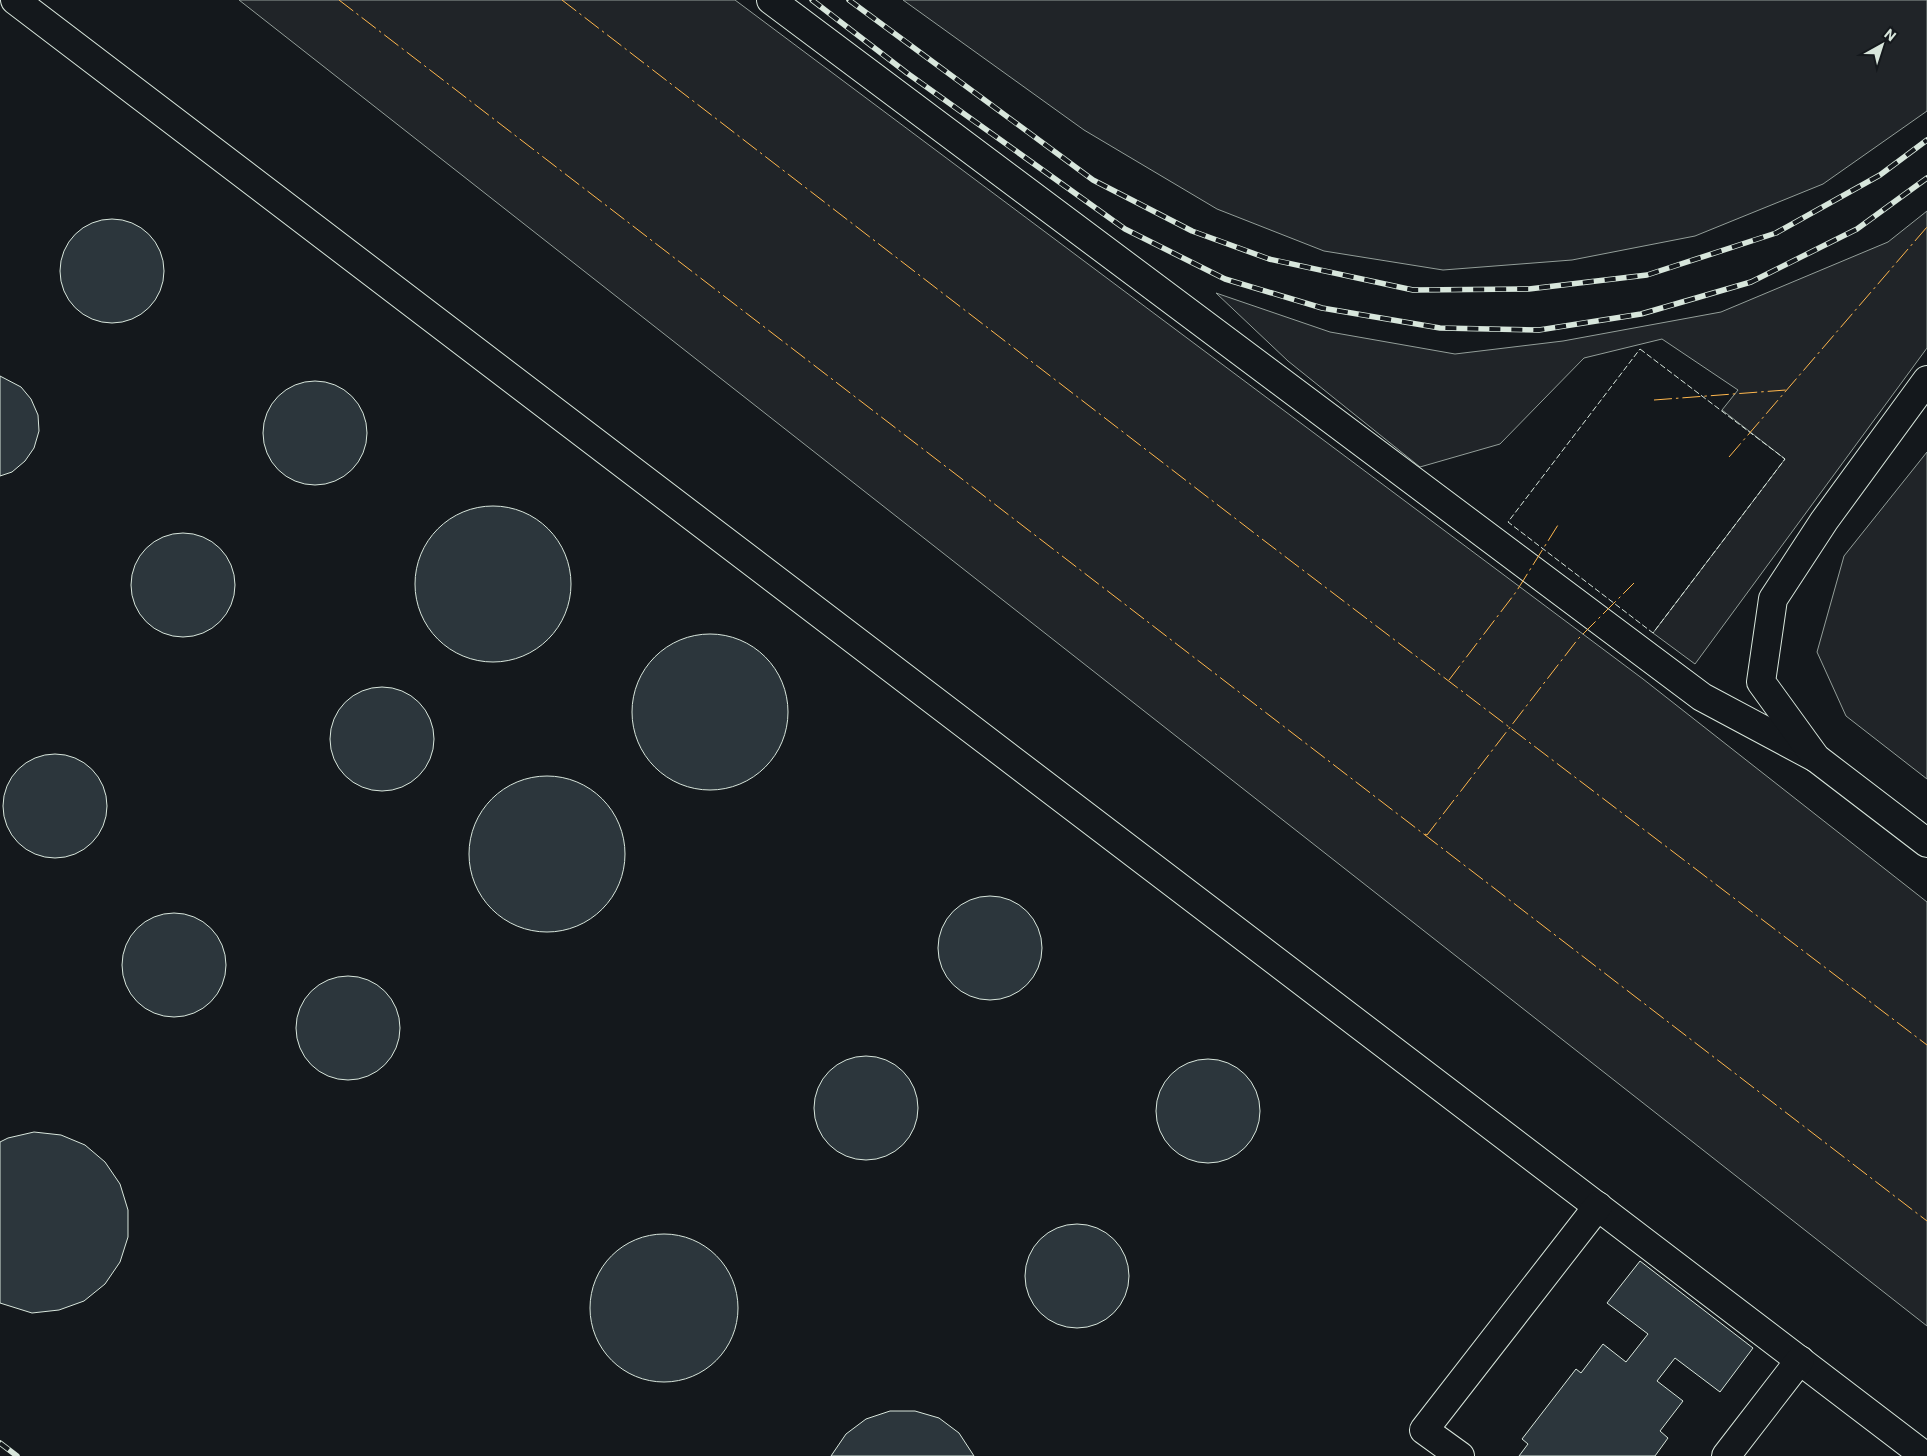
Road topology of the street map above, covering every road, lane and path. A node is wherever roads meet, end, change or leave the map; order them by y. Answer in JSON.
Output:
{"nodes":[{"id":1,"x":15,"y":0,"type":"edge"},
{"id":2,"x":771,"y":0,"type":"edge"},
{"id":3,"x":1927,"y":380,"type":"edge"},
{"id":4,"x":1816,"y":758,"type":"junction"},
{"id":5,"x":1927,"y":842,"type":"edge"},
{"id":6,"x":1598,"y":1206,"type":"junction"},
{"id":7,"x":1800,"y":1360,"type":"junction"},
{"id":8,"x":1460,"y":1456,"type":"edge"},
{"id":9,"x":1726,"y":1456,"type":"edge"},
{"id":10,"x":1925,"y":1456,"type":"edge"}],
"edges":[{"from":1,"to":6,"type":"lane"},
{"from":2,"to":4,"type":"lane"},
{"from":3,"to":4,"type":"lane"},
{"from":4,"to":5,"type":"lane"},
{"from":6,"to":7,"type":"lane"},
{"from":6,"to":8,"type":"lane"},
{"from":7,"to":9,"type":"lane"},
{"from":7,"to":10,"type":"lane"}]}
